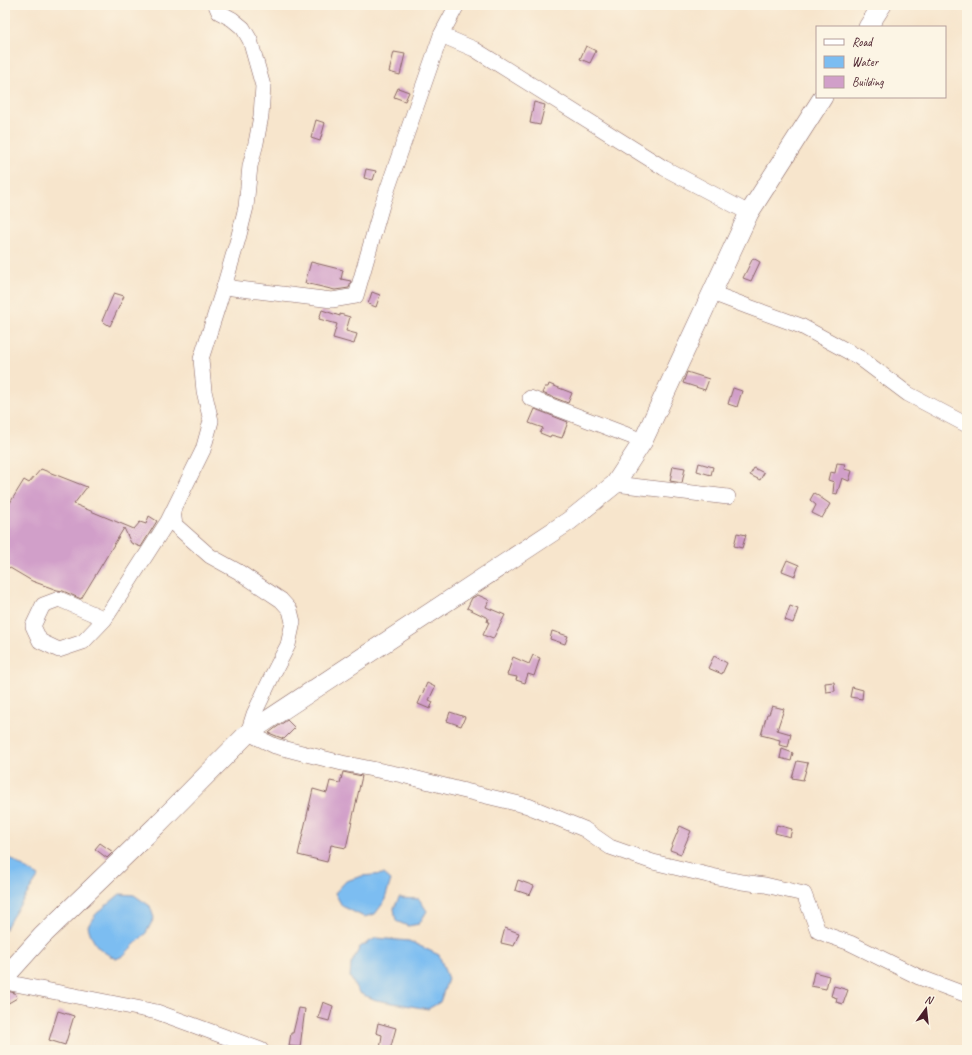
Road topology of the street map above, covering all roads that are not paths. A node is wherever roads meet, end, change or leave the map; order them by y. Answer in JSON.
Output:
{"nodes":[{"id":1,"x":216,"y":5,"type":"edge"},
{"id":2,"x":457,"y":5,"type":"edge"},
{"id":3,"x":882,"y":5,"type":"edge"},
{"id":4,"x":869,"y":26,"type":"edge"},
{"id":5,"x":441,"y":35,"type":"junction"},
{"id":6,"x":822,"y":98,"type":"edge"},
{"id":7,"x":749,"y":213,"type":"junction"},
{"id":8,"x":224,"y":287,"type":"junction"},
{"id":9,"x":712,"y":293,"type":"junction"},
{"id":10,"x":530,"y":398,"type":"dead end"},
{"id":11,"x":967,"y":425,"type":"edge"},
{"id":12,"x":642,"y":441,"type":"junction"},
{"id":13,"x":615,"y":484,"type":"junction"},
{"id":14,"x":728,"y":497,"type":"dead end"},
{"id":15,"x":172,"y":512,"type":"junction"},
{"id":16,"x":105,"y":619,"type":"dead end"},
{"id":17,"x":248,"y":733,"type":"junction"},
{"id":18,"x":5,"y":977,"type":"edge"},
{"id":19,"x":5,"y":982,"type":"edge"},
{"id":20,"x":967,"y":996,"type":"edge"},
{"id":21,"x":261,"y":1050,"type":"edge"}],
"edges":[{"from":1,"to":8,"type":"street"},
{"from":2,"to":5,"type":"street"},
{"from":3,"to":4,"type":"main road"},
{"from":5,"to":7,"type":"street"},
{"from":5,"to":8,"type":"street"},
{"from":6,"to":7,"type":"main road"},
{"from":7,"to":9,"type":"main road"},
{"from":8,"to":15,"type":"street"},
{"from":9,"to":11,"type":"street"},
{"from":9,"to":12,"type":"main road"},
{"from":10,"to":12,"type":"street"},
{"from":12,"to":13,"type":"main road"},
{"from":13,"to":14,"type":"street"},
{"from":13,"to":17,"type":"main road"},
{"from":15,"to":16,"type":"street"},
{"from":15,"to":17,"type":"street"},
{"from":17,"to":18,"type":"main road"},
{"from":17,"to":20,"type":"street"},
{"from":19,"to":21,"type":"street"}]}
